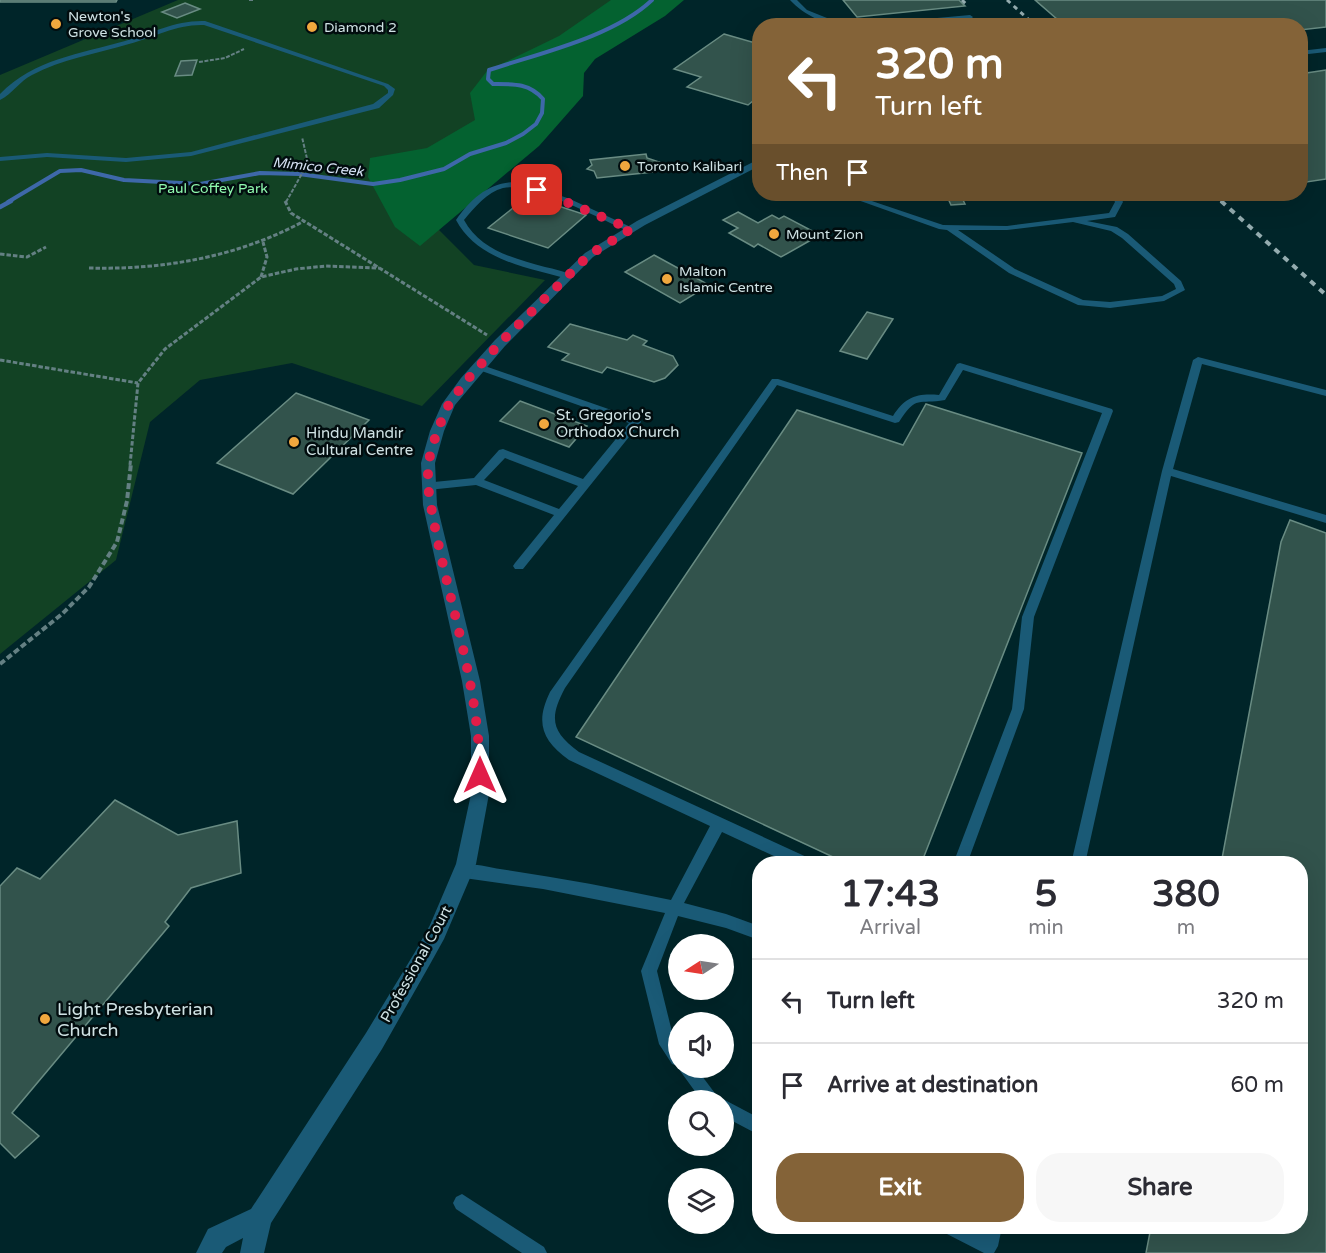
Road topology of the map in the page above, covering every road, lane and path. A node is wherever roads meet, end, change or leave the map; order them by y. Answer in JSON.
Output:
{"nodes":[{"id":1,"x":793,"y":0,"type":"edge"},
{"id":2,"x":970,"y":17,"type":"dead end"},
{"id":3,"x":823,"y":18,"type":"edge"},
{"id":4,"x":960,"y":18,"type":"edge"},
{"id":5,"x":259,"y":41,"type":"junction"},
{"id":6,"x":1326,"y":50,"type":"edge"},
{"id":7,"x":1308,"y":52,"type":"edge"},
{"id":8,"x":199,"y":62,"type":"dead end"},
{"id":9,"x":0,"y":98,"type":"edge"},
{"id":10,"x":305,"y":125,"type":"junction"},
{"id":11,"x":0,"y":159,"type":"edge"},
{"id":12,"x":752,"y":166,"type":"edge"},
{"id":13,"x":866,"y":201,"type":"edge"},
{"id":14,"x":1118,"y":201,"type":"edge"},
{"id":15,"x":1073,"y":220,"type":"junction"},
{"id":16,"x":304,"y":221,"type":"junction"},
{"id":17,"x":949,"y":227,"type":"junction"},
{"id":18,"x":631,"y":229,"type":"junction"},
{"id":19,"x":263,"y":242,"type":"junction"},
{"id":20,"x":46,"y":247,"type":"dead end"},
{"id":21,"x":0,"y":254,"type":"edge"},
{"id":22,"x":89,"y":268,"type":"dead end"},
{"id":23,"x":379,"y":268,"type":"junction"},
{"id":24,"x":568,"y":276,"type":"junction"},
{"id":25,"x":261,"y":277,"type":"junction"},
{"id":26,"x":500,"y":343,"type":"junction"},
{"id":27,"x":0,"y":360,"type":"edge"},
{"id":28,"x":479,"y":367,"type":"junction"},
{"id":29,"x":138,"y":383,"type":"junction"},
{"id":30,"x":1326,"y":393,"type":"edge"},
{"id":31,"x":1167,"y":471,"type":"junction"},
{"id":32,"x":477,"y":481,"type":"junction"},
{"id":33,"x":585,"y":484,"type":"junction"},
{"id":34,"x":428,"y":486,"type":"junction"},
{"id":35,"x":561,"y":514,"type":"junction"},
{"id":36,"x":1326,"y":519,"type":"edge"},
{"id":37,"x":519,"y":566,"type":"dead end"},
{"id":38,"x":0,"y":664,"type":"edge"},
{"id":39,"x":719,"y":823,"type":"junction"},
{"id":40,"x":789,"y":856,"type":"edge"},
{"id":41,"x":963,"y":856,"type":"edge"},
{"id":42,"x":1080,"y":856,"type":"edge"},
{"id":43,"x":464,"y":871,"type":"junction"},
{"id":44,"x":674,"y":908,"type":"junction"},
{"id":45,"x":752,"y":931,"type":"edge"},
{"id":46,"x":668,"y":1045,"type":"edge"},
{"id":47,"x":694,"y":1078,"type":"edge"},
{"id":48,"x":703,"y":1090,"type":"edge"},
{"id":49,"x":734,"y":1113,"type":"edge"},
{"id":50,"x":752,"y":1123,"type":"edge"},
{"id":51,"x":462,"y":1203,"type":"dead end"},
{"id":52,"x":260,"y":1218,"type":"junction"},
{"id":53,"x":962,"y":1234,"type":"edge"},
{"id":54,"x":991,"y":1234,"type":"edge"},
{"id":55,"x":987,"y":1249,"type":"edge"},
{"id":56,"x":208,"y":1253,"type":"edge"},
{"id":57,"x":252,"y":1253,"type":"edge"},
{"id":58,"x":538,"y":1253,"type":"edge"}],
"edges":[{"from":1,"to":3,"type":"lane"},
{"from":2,"to":4,"type":"lane"},
{"from":5,"to":8,"type":"path"},
{"from":5,"to":9,"type":"lane"},
{"from":5,"to":10,"type":"lane"},
{"from":6,"to":7,"type":"lane"},
{"from":10,"to":11,"type":"lane"},
{"from":10,"to":16,"type":"path"},
{"from":12,"to":18,"type":"street","name":"Professional Court"},
{"from":13,"to":17,"type":"lane"},
{"from":14,"to":15,"type":"lane"},
{"from":15,"to":17,"type":"lane"},
{"from":15,"to":17,"type":"lane"},
{"from":16,"to":19,"type":"path"},
{"from":16,"to":23,"type":"path"},
{"from":18,"to":24,"type":"street","name":"Professional Court"},
{"from":18,"to":24,"type":"lane"},
{"from":19,"to":22,"type":"path"},
{"from":19,"to":25,"type":"path"},
{"from":20,"to":21,"type":"path"},
{"from":23,"to":25,"type":"path"},
{"from":23,"to":26,"type":"path"},
{"from":24,"to":26,"type":"street","name":"Professional Court"},
{"from":25,"to":29,"type":"path"},
{"from":26,"to":28,"type":"street","name":"Professional Court"},
{"from":27,"to":29,"type":"path"},
{"from":28,"to":33,"type":"lane"},
{"from":28,"to":34,"type":"street","name":"Professional Court"},
{"from":29,"to":38,"type":"path"},
{"from":30,"to":31,"type":"lane"},
{"from":31,"to":36,"type":"lane"},
{"from":31,"to":42,"type":"lane"},
{"from":32,"to":33,"type":"lane"},
{"from":32,"to":34,"type":"lane"},
{"from":32,"to":35,"type":"lane"},
{"from":33,"to":35,"type":"lane"},
{"from":34,"to":43,"type":"street","name":"Professional Court"},
{"from":35,"to":37,"type":"lane"},
{"from":39,"to":40,"type":"lane"},
{"from":39,"to":41,"type":"lane"},
{"from":39,"to":44,"type":"lane"},
{"from":43,"to":44,"type":"lane"},
{"from":43,"to":52,"type":"street","name":"Professional Court"},
{"from":44,"to":45,"type":"lane"},
{"from":44,"to":46,"type":"lane"},
{"from":47,"to":48,"type":"lane"},
{"from":49,"to":50,"type":"lane"},
{"from":51,"to":58,"type":"lane"},
{"from":52,"to":56,"type":"street"},
{"from":52,"to":57,"type":"street","name":"Professional Court"},
{"from":53,"to":55,"type":"lane"},
{"from":54,"to":55,"type":"lane"}]}
